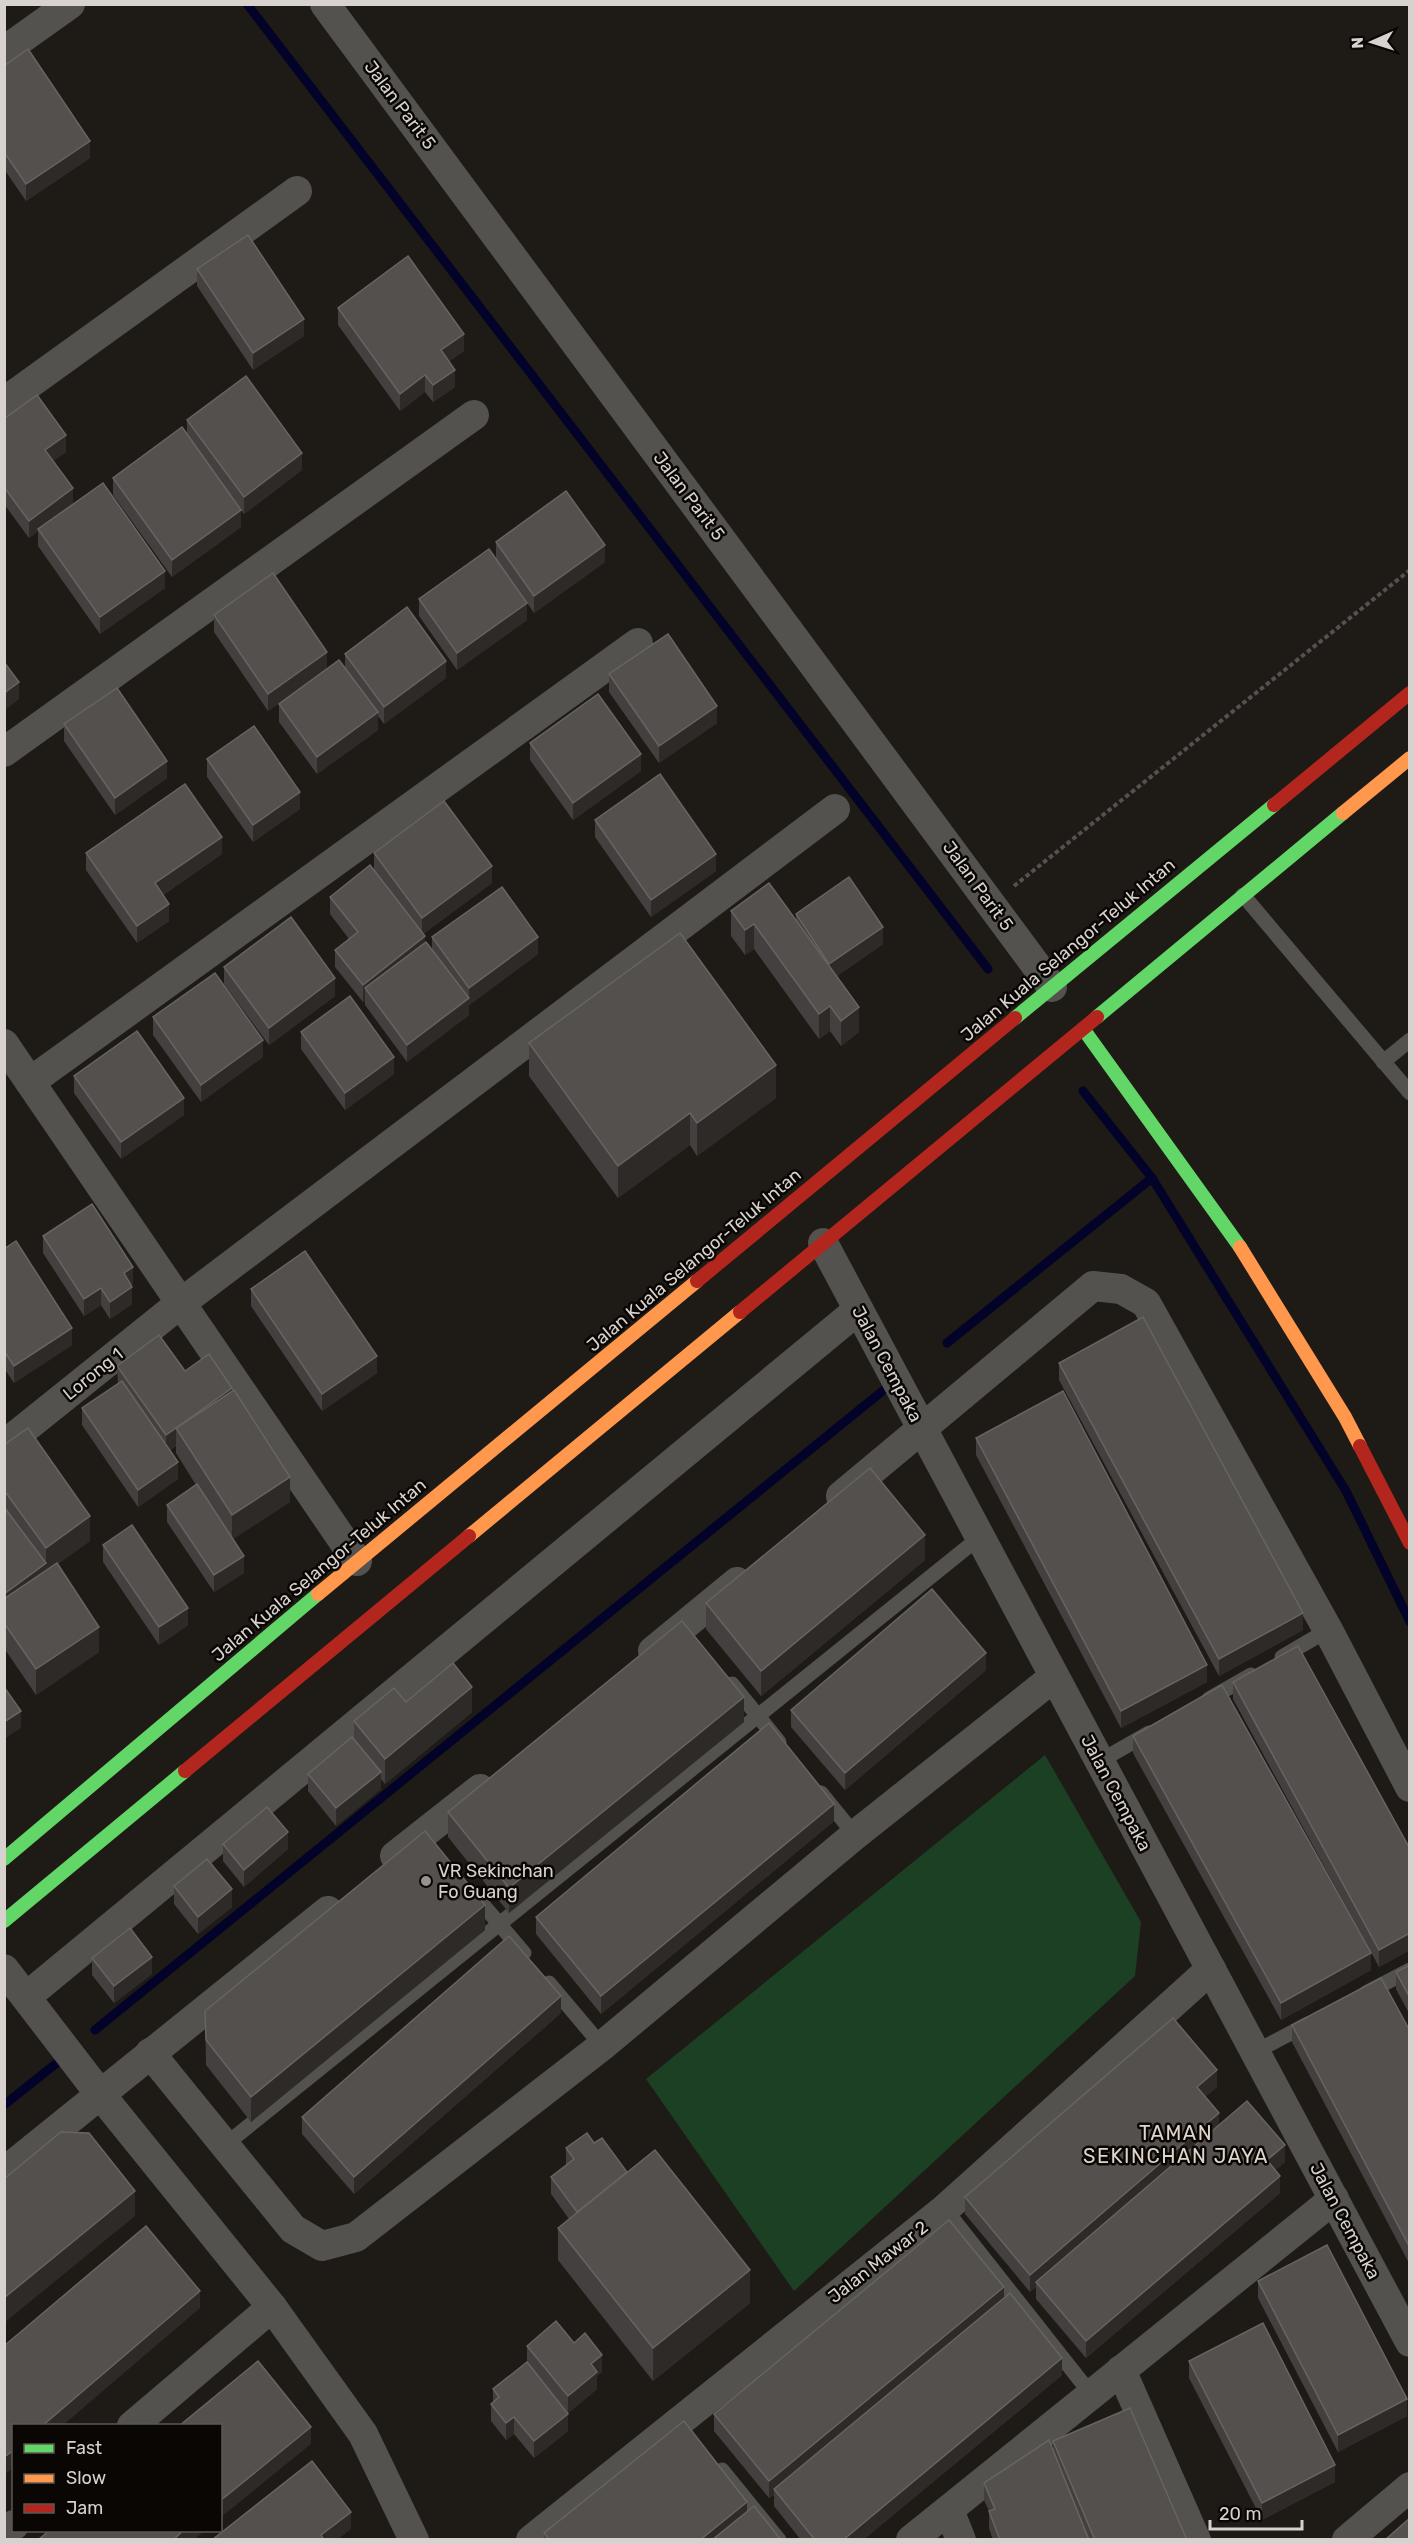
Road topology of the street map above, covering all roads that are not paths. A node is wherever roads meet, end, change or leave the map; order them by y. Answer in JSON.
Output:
{"nodes":[{"id":1,"x":70,"y":4,"type":"edge"},
{"id":2,"x":326,"y":4,"type":"edge"},
{"id":3,"x":4,"y":51,"type":"edge"},
{"id":4,"x":297,"y":191,"type":"dead end"},
{"id":5,"x":4,"y":402,"type":"edge"},
{"id":6,"x":474,"y":415,"type":"dead end"},
{"id":7,"x":638,"y":643,"type":"dead end"},
{"id":8,"x":1410,"y":693,"type":"edge"},
{"id":9,"x":4,"y":752,"type":"edge"},
{"id":10,"x":1410,"y":758,"type":"edge"},
{"id":11,"x":835,"y":809,"type":"dead end"},
{"id":12,"x":1243,"y":895,"type":"junction"},
{"id":13,"x":1052,"y":987,"type":"junction"},
{"id":14,"x":1084,"y":1030,"type":"junction"},
{"id":15,"x":1410,"y":1040,"type":"edge"},
{"id":16,"x":5,"y":1047,"type":"edge"},
{"id":17,"x":1383,"y":1062,"type":"junction"},
{"id":18,"x":30,"y":1082,"type":"junction"},
{"id":19,"x":1410,"y":1093,"type":"edge"},
{"id":20,"x":823,"y":1244,"type":"junction"},
{"id":21,"x":181,"y":1303,"type":"junction"},
{"id":22,"x":858,"y":1310,"type":"junction"},
{"id":23,"x":922,"y":1429,"type":"junction"},
{"id":24,"x":4,"y":1445,"type":"edge"},
{"id":25,"x":821,"y":1512,"type":"edge"},
{"id":26,"x":980,"y":1537,"type":"junction"},
{"id":27,"x":1410,"y":1542,"type":"edge"},
{"id":28,"x":357,"y":1561,"type":"junction"},
{"id":29,"x":757,"y":1566,"type":"edge"},
{"id":30,"x":1329,"y":1630,"type":"junction"},
{"id":31,"x":628,"y":1671,"type":"edge"},
{"id":32,"x":721,"y":1671,"type":"edge"},
{"id":33,"x":1054,"y":1677,"type":"junction"},
{"id":34,"x":1193,"y":1708,"type":"edge"},
{"id":35,"x":758,"y":1716,"type":"junction"},
{"id":36,"x":1162,"y":1725,"type":"edge"},
{"id":37,"x":788,"y":1752,"type":"edge"},
{"id":38,"x":1100,"y":1761,"type":"junction"},
{"id":39,"x":498,"y":1775,"type":"edge"},
{"id":40,"x":810,"y":1780,"type":"edge"},
{"id":41,"x":1410,"y":1786,"type":"edge"},
{"id":42,"x":855,"y":1835,"type":"junction"},
{"id":43,"x":4,"y":1859,"type":"edge"},
{"id":44,"x":378,"y":1871,"type":"edge"},
{"id":45,"x":461,"y":1879,"type":"edge"},
{"id":46,"x":350,"y":1893,"type":"edge"},
{"id":47,"x":4,"y":1921,"type":"edge"},
{"id":48,"x":499,"y":1924,"type":"junction"},
{"id":49,"x":4,"y":1969,"type":"edge"},
{"id":50,"x":1211,"y":1969,"type":"junction"},
{"id":51,"x":1410,"y":1970,"type":"edge"},
{"id":52,"x":26,"y":1997,"type":"junction"},
{"id":53,"x":1348,"y":2003,"type":"edge"},
{"id":54,"x":1317,"y":2019,"type":"edge"},
{"id":55,"x":602,"y":2046,"type":"junction"},
{"id":56,"x":1255,"y":2052,"type":"junction"},
{"id":57,"x":150,"y":2053,"type":"junction"},
{"id":58,"x":100,"y":2094,"type":"junction"},
{"id":59,"x":225,"y":2145,"type":"junction"},
{"id":60,"x":4,"y":2172,"type":"edge"},
{"id":61,"x":1334,"y":2199,"type":"junction"},
{"id":62,"x":945,"y":2209,"type":"junction"},
{"id":63,"x":272,"y":2307,"type":"junction"},
{"id":64,"x":1410,"y":2342,"type":"edge"},
{"id":65,"x":1121,"y":2370,"type":"junction"},
{"id":66,"x":1091,"y":2394,"type":"junction"},
{"id":67,"x":134,"y":2424,"type":"edge"},
{"id":68,"x":715,"y":2462,"type":"edge"},
{"id":69,"x":1410,"y":2487,"type":"edge"},
{"id":70,"x":949,"y":2510,"type":"junction"},
{"id":71,"x":414,"y":2540,"type":"edge"},
{"id":72,"x":531,"y":2540,"type":"edge"},
{"id":73,"x":779,"y":2540,"type":"edge"},
{"id":74,"x":911,"y":2540,"type":"edge"},
{"id":75,"x":961,"y":2540,"type":"edge"},
{"id":76,"x":1196,"y":2540,"type":"edge"},
{"id":77,"x":1347,"y":2540,"type":"edge"}],
"edges":[{"from":1,"to":3,"type":"street"},
{"from":2,"to":13,"type":"street","name":"Jalan Parit 5"},
{"from":4,"to":5,"type":"street"},
{"from":6,"to":9,"type":"street"},
{"from":7,"to":18,"type":"street"},
{"from":8,"to":13,"type":"main road","name":"Jalan Kuala Selangor-Teluk Intan"},
{"from":10,"to":12,"type":"main road"},
{"from":11,"to":21,"type":"street","name":"Lorong 1"},
{"from":12,"to":14,"type":"main road"},
{"from":12,"to":17,"type":"lane"},
{"from":13,"to":28,"type":"main road","name":"Jalan Kuala Selangor-Teluk Intan"},
{"from":14,"to":20,"type":"main road"},
{"from":14,"to":27,"type":"main road"},
{"from":15,"to":17,"type":"lane"},
{"from":16,"to":18,"type":"street"},
{"from":17,"to":19,"type":"lane"},
{"from":18,"to":21,"type":"street"},
{"from":20,"to":22,"type":"street","name":"Jalan Cempaka"},
{"from":20,"to":47,"type":"main road"},
{"from":21,"to":24,"type":"street","name":"Lorong 1"},
{"from":21,"to":28,"type":"street"},
{"from":22,"to":23,"type":"street","name":"Jalan Cempaka"},
{"from":22,"to":52,"type":"street"},
{"from":23,"to":25,"type":"street"},
{"from":23,"to":26,"type":"street","name":"Jalan Cempaka"},
{"from":23,"to":30,"type":"street"},
{"from":26,"to":33,"type":"street","name":"Jalan Cempaka"},
{"from":26,"to":35,"type":"lane"},
{"from":28,"to":43,"type":"main road","name":"Jalan Kuala Selangor-Teluk Intan"},
{"from":29,"to":31,"type":"street"},
{"from":30,"to":34,"type":"lane"},
{"from":30,"to":41,"type":"street"},
{"from":32,"to":35,"type":"lane"},
{"from":33,"to":38,"type":"street","name":"Jalan Cempaka"},
{"from":33,"to":42,"type":"street"},
{"from":35,"to":37,"type":"lane"},
{"from":35,"to":48,"type":"lane"},
{"from":36,"to":38,"type":"lane"},
{"from":38,"to":50,"type":"street","name":"Jalan Cempaka"},
{"from":39,"to":44,"type":"street"},
{"from":40,"to":42,"type":"lane"},
{"from":42,"to":55,"type":"street"},
{"from":45,"to":48,"type":"lane"},
{"from":46,"to":57,"type":"street"},
{"from":48,"to":55,"type":"lane"},
{"from":48,"to":59,"type":"lane"},
{"from":49,"to":52,"type":"street"},
{"from":50,"to":56,"type":"street","name":"Jalan Cempaka"},
{"from":50,"to":62,"type":"street","name":"Jalan Mawar 2"},
{"from":51,"to":53,"type":"lane"},
{"from":52,"to":58,"type":"street"},
{"from":54,"to":56,"type":"lane"},
{"from":55,"to":59,"type":"street"},
{"from":56,"to":61,"type":"street","name":"Jalan Cempaka"},
{"from":57,"to":58,"type":"street"},
{"from":57,"to":59,"type":"street"},
{"from":58,"to":60,"type":"street"},
{"from":58,"to":63,"type":"street"},
{"from":61,"to":64,"type":"street","name":"Jalan Cempaka"},
{"from":61,"to":65,"type":"street"},
{"from":62,"to":66,"type":"lane"},
{"from":62,"to":72,"type":"street","name":"Jalan Mawar 2"},
{"from":63,"to":67,"type":"street"},
{"from":63,"to":71,"type":"street"},
{"from":65,"to":66,"type":"street"},
{"from":65,"to":76,"type":"street"},
{"from":66,"to":70,"type":"street"},
{"from":68,"to":73,"type":"lane"},
{"from":69,"to":77,"type":"street"},
{"from":70,"to":74,"type":"street"},
{"from":70,"to":75,"type":"street"}]}
